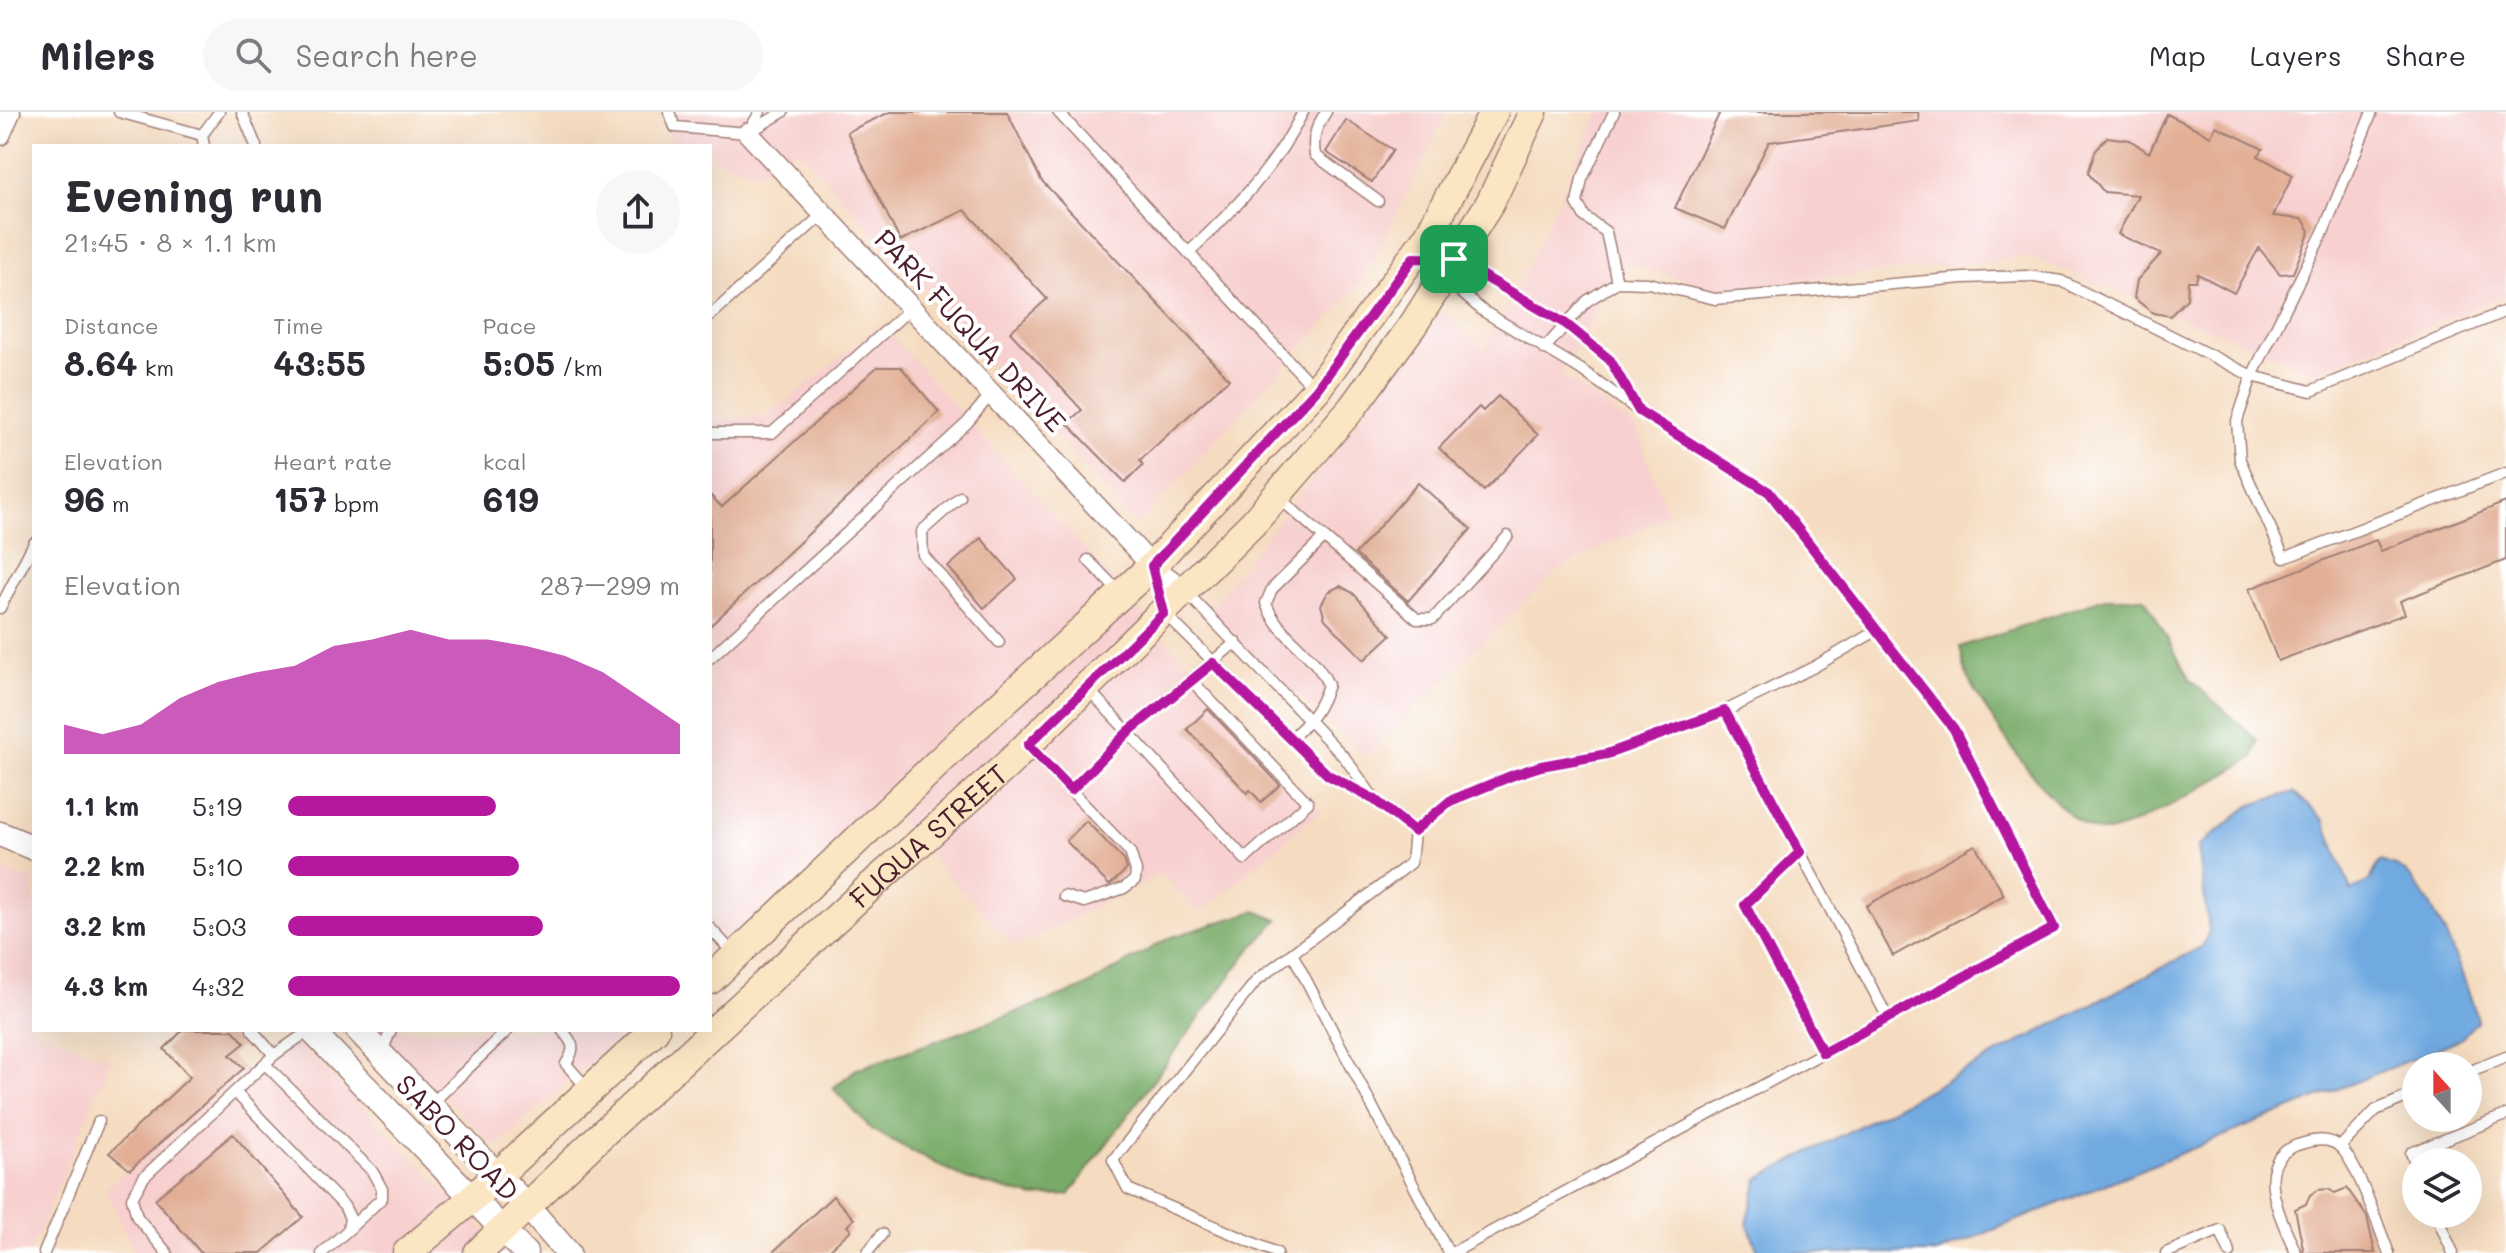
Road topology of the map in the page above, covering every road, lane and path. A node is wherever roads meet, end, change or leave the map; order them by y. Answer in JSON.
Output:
{"nodes":[{"id":1,"x":10,"y":112,"type":"edge"},
{"id":2,"x":119,"y":112,"type":"edge"},
{"id":3,"x":219,"y":112,"type":"edge"},
{"id":4,"x":242,"y":112,"type":"edge"},
{"id":5,"x":669,"y":112,"type":"edge"},
{"id":6,"x":760,"y":112,"type":"edge"},
{"id":7,"x":783,"y":112,"type":"edge"},
{"id":8,"x":1058,"y":112,"type":"edge"},
{"id":9,"x":1303,"y":112,"type":"edge"},
{"id":10,"x":1326,"y":112,"type":"edge"},
{"id":11,"x":1494,"y":112,"type":"edge"},
{"id":12,"x":1533,"y":112,"type":"edge"},
{"id":13,"x":1614,"y":112,"type":"edge"},
{"id":14,"x":2372,"y":112,"type":"edge"},
{"id":15,"x":748,"y":133,"type":"junction"},
{"id":16,"x":0,"y":135,"type":"edge"},
{"id":17,"x":203,"y":141,"type":"edge"},
{"id":18,"x":255,"y":144,"type":"edge"},
{"id":19,"x":1378,"y":201,"type":"dead end"},
{"id":20,"x":824,"y":213,"type":"junction"},
{"id":21,"x":1189,"y":252,"type":"junction"},
{"id":22,"x":1413,"y":258,"type":"junction"},
{"id":23,"x":1449,"y":268,"type":"junction"},
{"id":24,"x":1617,"y":282,"type":"junction"},
{"id":25,"x":912,"y":307,"type":"junction"},
{"id":26,"x":2506,"y":311,"type":"edge"},
{"id":27,"x":712,"y":314,"type":"edge"},
{"id":28,"x":1566,"y":324,"type":"junction"},
{"id":29,"x":1544,"y":349,"type":"junction"},
{"id":30,"x":2252,"y":376,"type":"junction"},
{"id":31,"x":1316,"y":390,"type":"junction"},
{"id":32,"x":992,"y":393,"type":"junction"},
{"id":33,"x":1352,"y":408,"type":"junction"},
{"id":34,"x":1639,"y":411,"type":"junction"},
{"id":35,"x":712,"y":433,"type":"edge"},
{"id":36,"x":2506,"y":473,"type":"edge"},
{"id":37,"x":1277,"y":496,"type":"junction"},
{"id":38,"x":960,"y":497,"type":"dead end"},
{"id":39,"x":1508,"y":536,"type":"dead end"},
{"id":40,"x":1324,"y":538,"type":"junction"},
{"id":41,"x":32,"y":547,"type":"edge"},
{"id":42,"x":1088,"y":560,"type":"dead end"},
{"id":43,"x":1152,"y":566,"type":"junction"},
{"id":44,"x":1186,"y":592,"type":"junction"},
{"id":45,"x":1121,"y":595,"type":"junction"},
{"id":46,"x":0,"y":608,"type":"edge"},
{"id":47,"x":1164,"y":613,"type":"junction"},
{"id":48,"x":1876,"y":631,"type":"junction"},
{"id":49,"x":999,"y":642,"type":"dead end"},
{"id":50,"x":1236,"y":642,"type":"junction"},
{"id":51,"x":712,"y":656,"type":"edge"},
{"id":52,"x":1213,"y":663,"type":"junction"},
{"id":53,"x":1192,"y":681,"type":"junction"},
{"id":54,"x":1087,"y":688,"type":"junction"},
{"id":55,"x":1725,"y":711,"type":"junction"},
{"id":56,"x":1310,"y":722,"type":"junction"},
{"id":57,"x":1128,"y":732,"type":"junction"},
{"id":58,"x":1290,"y":739,"type":"junction"},
{"id":59,"x":1028,"y":745,"type":"junction"},
{"id":60,"x":1071,"y":790,"type":"junction"},
{"id":61,"x":1375,"y":800,"type":"junction"},
{"id":62,"x":1414,"y":831,"type":"junction"},
{"id":63,"x":0,"y":834,"type":"edge"},
{"id":64,"x":32,"y":847,"type":"edge"},
{"id":65,"x":1800,"y":852,"type":"junction"},
{"id":66,"x":1064,"y":896,"type":"dead end"},
{"id":67,"x":712,"y":930,"type":"edge"},
{"id":68,"x":1293,"y":955,"type":"junction"},
{"id":69,"x":736,"y":956,"type":"junction"},
{"id":70,"x":712,"y":978,"type":"edge"},
{"id":71,"x":765,"y":984,"type":"junction"},
{"id":72,"x":1888,"y":1018,"type":"junction"},
{"id":73,"x":254,"y":1032,"type":"edge"},
{"id":74,"x":308,"y":1032,"type":"edge"},
{"id":75,"x":313,"y":1032,"type":"edge"},
{"id":76,"x":360,"y":1032,"type":"edge"},
{"id":77,"x":390,"y":1032,"type":"edge"},
{"id":78,"x":506,"y":1032,"type":"edge"},
{"id":79,"x":564,"y":1032,"type":"edge"},
{"id":80,"x":653,"y":1032,"type":"edge"},
{"id":81,"x":1823,"y":1053,"type":"junction"},
{"id":82,"x":381,"y":1054,"type":"junction"},
{"id":83,"x":274,"y":1055,"type":"junction"},
{"id":84,"x":2506,"y":1057,"type":"edge"},
{"id":85,"x":265,"y":1064,"type":"junction"},
{"id":86,"x":2482,"y":1066,"type":"edge"},
{"id":87,"x":589,"y":1091,"type":"junction"},
{"id":88,"x":235,"y":1092,"type":"junction"},
{"id":89,"x":2402,"y":1099,"type":"edge"},
{"id":90,"x":430,"y":1105,"type":"junction"},
{"id":91,"x":2506,"y":1115,"type":"edge"},
{"id":92,"x":99,"y":1121,"type":"dead end"},
{"id":93,"x":2340,"y":1147,"type":"junction"},
{"id":94,"x":2424,"y":1148,"type":"edge"},
{"id":95,"x":497,"y":1175,"type":"junction"},
{"id":96,"x":474,"y":1197,"type":"junction"},
{"id":97,"x":528,"y":1207,"type":"junction"},
{"id":98,"x":2442,"y":1228,"type":"edge"},
{"id":99,"x":504,"y":1229,"type":"junction"},
{"id":100,"x":348,"y":1230,"type":"junction"},
{"id":101,"x":882,"y":1234,"type":"dead end"},
{"id":102,"x":44,"y":1253,"type":"edge"},
{"id":103,"x":167,"y":1253,"type":"edge"},
{"id":104,"x":322,"y":1253,"type":"edge"},
{"id":105,"x":407,"y":1253,"type":"edge"},
{"id":106,"x":478,"y":1253,"type":"edge"},
{"id":107,"x":525,"y":1253,"type":"edge"},
{"id":108,"x":568,"y":1253,"type":"edge"},
{"id":109,"x":867,"y":1253,"type":"edge"},
{"id":110,"x":1277,"y":1253,"type":"edge"},
{"id":111,"x":1450,"y":1253,"type":"edge"},
{"id":112,"x":2166,"y":1253,"type":"edge"},
{"id":113,"x":2230,"y":1253,"type":"edge"},
{"id":114,"x":2296,"y":1253,"type":"edge"},
{"id":115,"x":2389,"y":1253,"type":"edge"},
{"id":116,"x":2453,"y":1253,"type":"edge"}],
"edges":[{"from":1,"to":16,"type":"street"},
{"from":2,"to":17,"type":"lane"},
{"from":3,"to":17,"type":"lane"},
{"from":4,"to":18,"type":"lane"},
{"from":5,"to":15,"type":"lane"},
{"from":6,"to":15,"type":"lane"},
{"from":7,"to":15,"type":"lane"},
{"from":8,"to":21,"type":"lane"},
{"from":9,"to":21,"type":"lane"},
{"from":10,"to":19,"type":"lane"},
{"from":11,"to":22,"type":"main road","name":"FUQUA STREET"},
{"from":12,"to":23,"type":"main road","name":"FUQUA STREET"},
{"from":13,"to":24,"type":"lane"},
{"from":14,"to":30,"type":"lane"},
{"from":15,"to":20,"type":"street","name":"PARK FUQUA DRIVE"},
{"from":20,"to":25,"type":"street","name":"PARK FUQUA DRIVE"},
{"from":20,"to":27,"type":"lane"},
{"from":21,"to":31,"type":"lane"},
{"from":22,"to":23,"type":"main road"},
{"from":22,"to":31,"type":"main road","name":"FUQUA STREET"},
{"from":23,"to":28,"type":"lane"},
{"from":23,"to":29,"type":"lane"},
{"from":23,"to":33,"type":"main road","name":"FUQUA STREET"},
{"from":24,"to":28,"type":"lane"},
{"from":24,"to":30,"type":"lane"},
{"from":25,"to":32,"type":"street","name":"PARK FUQUA DRIVE"},
{"from":25,"to":35,"type":"lane"},
{"from":26,"to":30,"type":"lane"},
{"from":28,"to":29,"type":"lane"},
{"from":28,"to":34,"type":"lane"},
{"from":29,"to":34,"type":"lane"},
{"from":30,"to":36,"type":"lane"},
{"from":31,"to":33,"type":"main road"},
{"from":31,"to":43,"type":"main road","name":"FUQUA STREET"},
{"from":32,"to":43,"type":"street","name":"PARK FUQUA DRIVE"},
{"from":32,"to":51,"type":"lane"},
{"from":33,"to":37,"type":"main road","name":"FUQUA STREET"},
{"from":34,"to":48,"type":"lane"},
{"from":37,"to":40,"type":"lane"},
{"from":37,"to":44,"type":"main road","name":"FUQUA STREET"},
{"from":38,"to":49,"type":"lane"},
{"from":39,"to":40,"type":"lane"},
{"from":40,"to":56,"type":"lane"},
{"from":41,"to":46,"type":"lane"},
{"from":42,"to":45,"type":"lane"},
{"from":43,"to":44,"type":"street","name":"PARK FUQUA DRIVE"},
{"from":43,"to":45,"type":"main road","name":"FUQUA STREET"},
{"from":43,"to":47,"type":"street","name":"PARK FUQUA DRIVE"},
{"from":44,"to":47,"type":"main road","name":"FUQUA STREET"},
{"from":44,"to":50,"type":"lane","name":"PARK FUQUA DRIVE"},
{"from":45,"to":69,"type":"main road","name":"FUQUA STREET"},
{"from":47,"to":52,"type":"lane"},
{"from":47,"to":54,"type":"main road","name":"FUQUA STREET"},
{"from":48,"to":55,"type":"lane"},
{"from":48,"to":72,"type":"lane"},
{"from":50,"to":52,"type":"lane"},
{"from":50,"to":56,"type":"lane","name":"PARK FUQUA DRIVE"},
{"from":52,"to":53,"type":"lane"},
{"from":52,"to":58,"type":"lane"},
{"from":53,"to":57,"type":"lane"},
{"from":53,"to":57,"type":"lane"},
{"from":54,"to":57,"type":"lane"},
{"from":54,"to":59,"type":"main road","name":"FUQUA STREET"},
{"from":55,"to":62,"type":"lane"},
{"from":55,"to":65,"type":"lane"},
{"from":56,"to":58,"type":"lane"},
{"from":56,"to":61,"type":"lane","name":"PARK FUQUA DRIVE"},
{"from":57,"to":60,"type":"lane"},
{"from":58,"to":61,"type":"lane"},
{"from":59,"to":60,"type":"lane"},
{"from":59,"to":71,"type":"main road","name":"FUQUA STREET"},
{"from":60,"to":66,"type":"lane"},
{"from":61,"to":62,"type":"lane"},
{"from":62,"to":68,"type":"lane"},
{"from":63,"to":64,"type":"street"},
{"from":65,"to":72,"type":"lane"},
{"from":65,"to":81,"type":"lane"},
{"from":67,"to":69,"type":"lane"},
{"from":68,"to":110,"type":"lane"},
{"from":68,"to":111,"type":"lane"},
{"from":69,"to":70,"type":"main road","name":"FUQUA STREET"},
{"from":69,"to":71,"type":"main road"},
{"from":71,"to":97,"type":"main road","name":"FUQUA STREET"},
{"from":72,"to":81,"type":"lane"},
{"from":73,"to":83,"type":"lane"},
{"from":74,"to":83,"type":"lane"},
{"from":75,"to":96,"type":"street","name":"SABO ROAD"},
{"from":76,"to":82,"type":"street","name":"SABO ROAD"},
{"from":77,"to":82,"type":"lane"},
{"from":78,"to":90,"type":"lane"},
{"from":79,"to":87,"type":"lane"},
{"from":80,"to":87,"type":"main road"},
{"from":81,"to":111,"type":"lane"},
{"from":82,"to":90,"type":"street","name":"SABO ROAD"},
{"from":83,"to":85,"type":"lane"},
{"from":84,"to":86,"type":"lane"},
{"from":85,"to":88,"type":"lane"},
{"from":85,"to":100,"type":"lane"},
{"from":87,"to":95,"type":"main road"},
{"from":88,"to":100,"type":"lane"},
{"from":88,"to":103,"type":"lane"},
{"from":89,"to":93,"type":"lane"},
{"from":90,"to":95,"type":"street","name":"SABO ROAD"},
{"from":91,"to":94,"type":"lane"},
{"from":92,"to":102,"type":"lane"},
{"from":93,"to":114,"type":"lane"},
{"from":93,"to":115,"type":"lane"},
{"from":95,"to":96,"type":"main road"},
{"from":95,"to":97,"type":"street","name":"SABO ROAD"},
{"from":96,"to":99,"type":"street","name":"SABO ROAD"},
{"from":96,"to":105,"type":"main road"},
{"from":97,"to":99,"type":"main road","name":"FUQUA STREET"},
{"from":97,"to":108,"type":"street","name":"SABO ROAD"},
{"from":98,"to":116,"type":"lane"},
{"from":99,"to":106,"type":"main road","name":"FUQUA STREET"},
{"from":99,"to":107,"type":"street","name":"SABO ROAD"},
{"from":100,"to":104,"type":"lane"},
{"from":101,"to":109,"type":"lane"},
{"from":112,"to":113,"type":"lane"}]}
